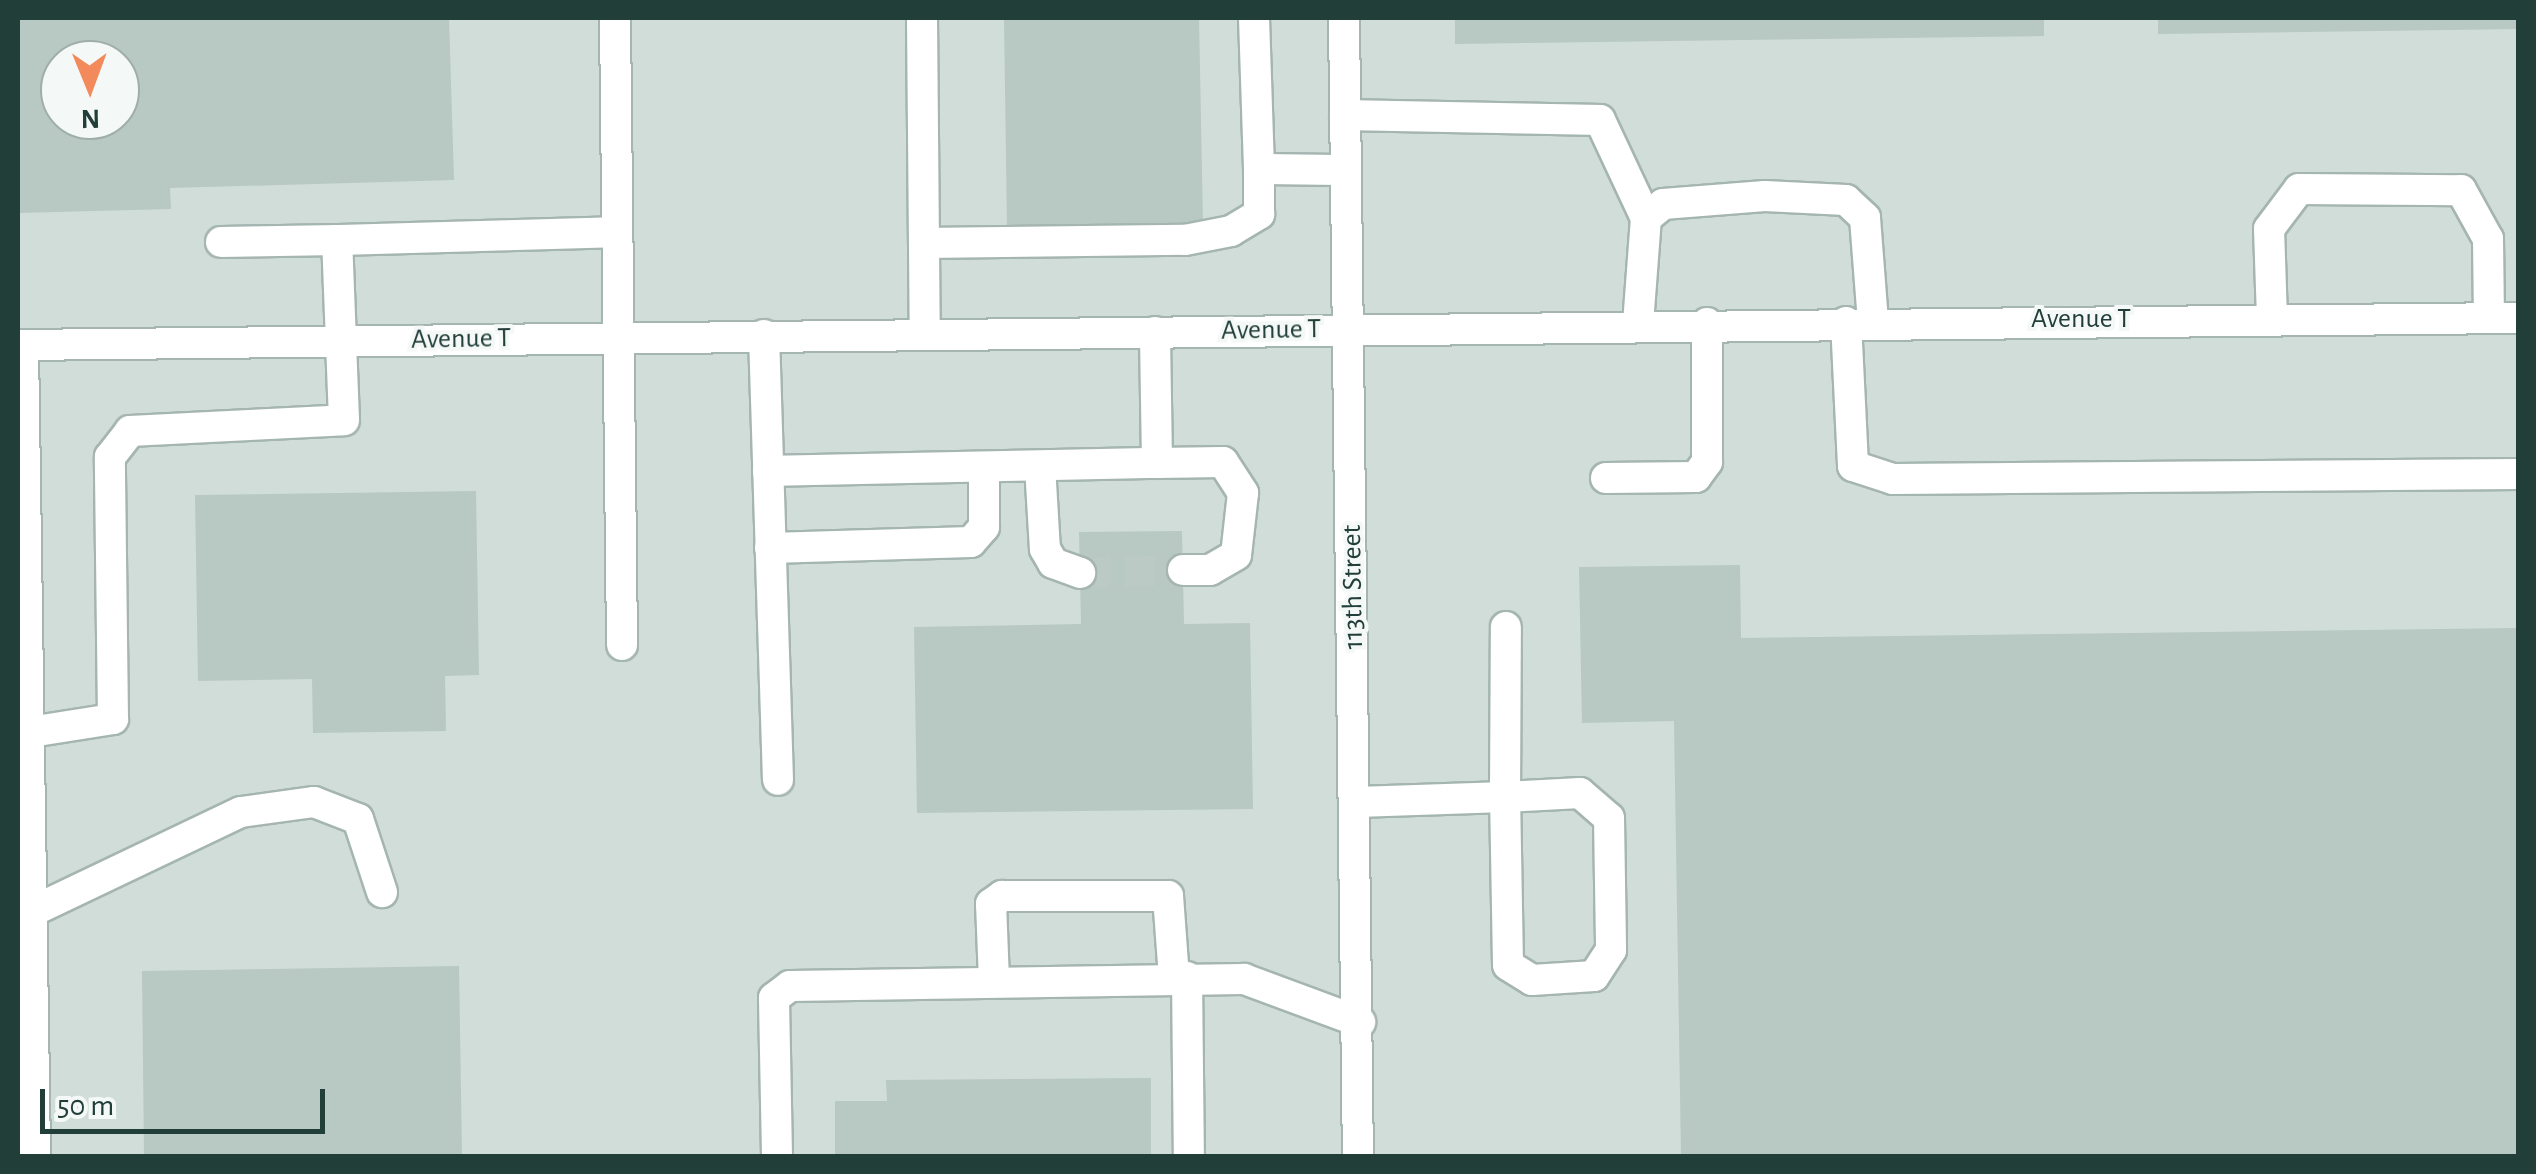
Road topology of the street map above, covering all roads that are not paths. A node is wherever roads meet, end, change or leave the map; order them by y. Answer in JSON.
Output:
{"nodes":[{"id":1,"x":615,"y":18,"type":"edge"},
{"id":2,"x":922,"y":18,"type":"edge"},
{"id":3,"x":1254,"y":18,"type":"edge"},
{"id":4,"x":1344,"y":18,"type":"edge"},
{"id":5,"x":1344,"y":114,"type":"junction"},
{"id":6,"x":1259,"y":169,"type":"junction"},
{"id":7,"x":1344,"y":170,"type":"junction"},
{"id":8,"x":1646,"y":218,"type":"junction"},
{"id":9,"x":616,"y":232,"type":"junction"},
{"id":10,"x":337,"y":240,"type":"junction"},
{"id":11,"x":221,"y":242,"type":"dead end"},
{"id":12,"x":924,"y":243,"type":"junction"},
{"id":13,"x":2272,"y":318,"type":"junction"},
{"id":14,"x":2504,"y":318,"type":"edge"},
{"id":15,"x":1859,"y":321,"type":"junction"},
{"id":16,"x":1707,"y":323,"type":"junction"},
{"id":17,"x":1638,"y":324,"type":"junction"},
{"id":18,"x":1348,"y":328,"type":"junction"},
{"id":19,"x":1155,"y":332,"type":"junction"},
{"id":20,"x":925,"y":334,"type":"junction"},
{"id":21,"x":764,"y":336,"type":"junction"},
{"id":22,"x":617,"y":337,"type":"junction"},
{"id":23,"x":342,"y":341,"type":"junction"},
{"id":24,"x":20,"y":344,"type":"edge"},
{"id":25,"x":1156,"y":463,"type":"junction"},
{"id":26,"x":1040,"y":466,"type":"junction"},
{"id":27,"x":984,"y":467,"type":"junction"},
{"id":28,"x":768,"y":471,"type":"junction"},
{"id":29,"x":2518,"y":474,"type":"edge"},
{"id":30,"x":1606,"y":478,"type":"dead end"},
{"id":31,"x":770,"y":548,"type":"junction"},
{"id":32,"x":1183,"y":570,"type":"tunnel mouth"},
{"id":33,"x":1080,"y":573,"type":"tunnel mouth"},
{"id":34,"x":23,"y":624,"type":"edge"},
{"id":35,"x":1506,"y":627,"type":"dead end"},
{"id":36,"x":622,"y":645,"type":"dead end"},
{"id":37,"x":30,"y":732,"type":"junction"},
{"id":38,"x":778,"y":780,"type":"dead end"},
{"id":39,"x":1505,"y":796,"type":"junction"},
{"id":40,"x":1356,"y":802,"type":"junction"},
{"id":41,"x":382,"y":892,"type":"dead end"},
{"id":42,"x":33,"y":911,"type":"junction"},
{"id":43,"x":1180,"y":977,"type":"junction"},
{"id":44,"x":994,"y":981,"type":"junction"},
{"id":45,"x":1360,"y":1022,"type":"junction"},
{"id":46,"x":35,"y":1156,"type":"edge"},
{"id":47,"x":776,"y":1156,"type":"edge"},
{"id":48,"x":1189,"y":1156,"type":"edge"},
{"id":49,"x":1358,"y":1156,"type":"edge"}],
"edges":[{"from":1,"to":9,"type":"street"},
{"from":2,"to":12,"type":"street"},
{"from":3,"to":6,"type":"street"},
{"from":4,"to":5,"type":"street","name":"113th Street"},
{"from":5,"to":7,"type":"street","name":"113th Street"},
{"from":5,"to":8,"type":"street"},
{"from":6,"to":7,"type":"street"},
{"from":6,"to":12,"type":"street"},
{"from":7,"to":18,"type":"street","name":"113th Street"},
{"from":8,"to":15,"type":"street"},
{"from":8,"to":17,"type":"street"},
{"from":9,"to":10,"type":"street"},
{"from":9,"to":22,"type":"street"},
{"from":10,"to":11,"type":"street"},
{"from":10,"to":23,"type":"street"},
{"from":12,"to":20,"type":"street"},
{"from":13,"to":14,"type":"street","name":"Avenue T"},
{"from":13,"to":14,"type":"street"},
{"from":13,"to":15,"type":"street","name":"Avenue T"},
{"from":15,"to":16,"type":"street","name":"Avenue T"},
{"from":15,"to":29,"type":"street"},
{"from":16,"to":17,"type":"street","name":"Avenue T"},
{"from":16,"to":30,"type":"street"},
{"from":17,"to":18,"type":"street","name":"Avenue T"},
{"from":18,"to":19,"type":"street","name":"Avenue T"},
{"from":18,"to":40,"type":"street","name":"113th Street"},
{"from":19,"to":20,"type":"street","name":"Avenue T"},
{"from":19,"to":25,"type":"street"},
{"from":20,"to":21,"type":"street","name":"Avenue T"},
{"from":21,"to":22,"type":"street","name":"Avenue T"},
{"from":21,"to":28,"type":"street"},
{"from":22,"to":23,"type":"street","name":"Avenue T"},
{"from":22,"to":36,"type":"street"},
{"from":23,"to":24,"type":"street","name":"Avenue T"},
{"from":23,"to":37,"type":"street"},
{"from":24,"to":34,"type":"street"},
{"from":25,"to":26,"type":"street"},
{"from":25,"to":32,"type":"street"},
{"from":26,"to":27,"type":"street"},
{"from":26,"to":33,"type":"street"},
{"from":27,"to":28,"type":"street"},
{"from":27,"to":31,"type":"street"},
{"from":28,"to":31,"type":"street"},
{"from":31,"to":38,"type":"street"},
{"from":34,"to":37,"type":"street"},
{"from":35,"to":39,"type":"street"},
{"from":37,"to":42,"type":"street"},
{"from":39,"to":39,"type":"street"},
{"from":39,"to":40,"type":"street"},
{"from":40,"to":45,"type":"street","name":"113th Street"},
{"from":41,"to":42,"type":"street"},
{"from":42,"to":46,"type":"street"},
{"from":43,"to":44,"type":"street"},
{"from":43,"to":44,"type":"street"},
{"from":43,"to":45,"type":"street"},
{"from":43,"to":48,"type":"street"},
{"from":44,"to":47,"type":"street"},
{"from":45,"to":49,"type":"street","name":"113th Street"}]}
